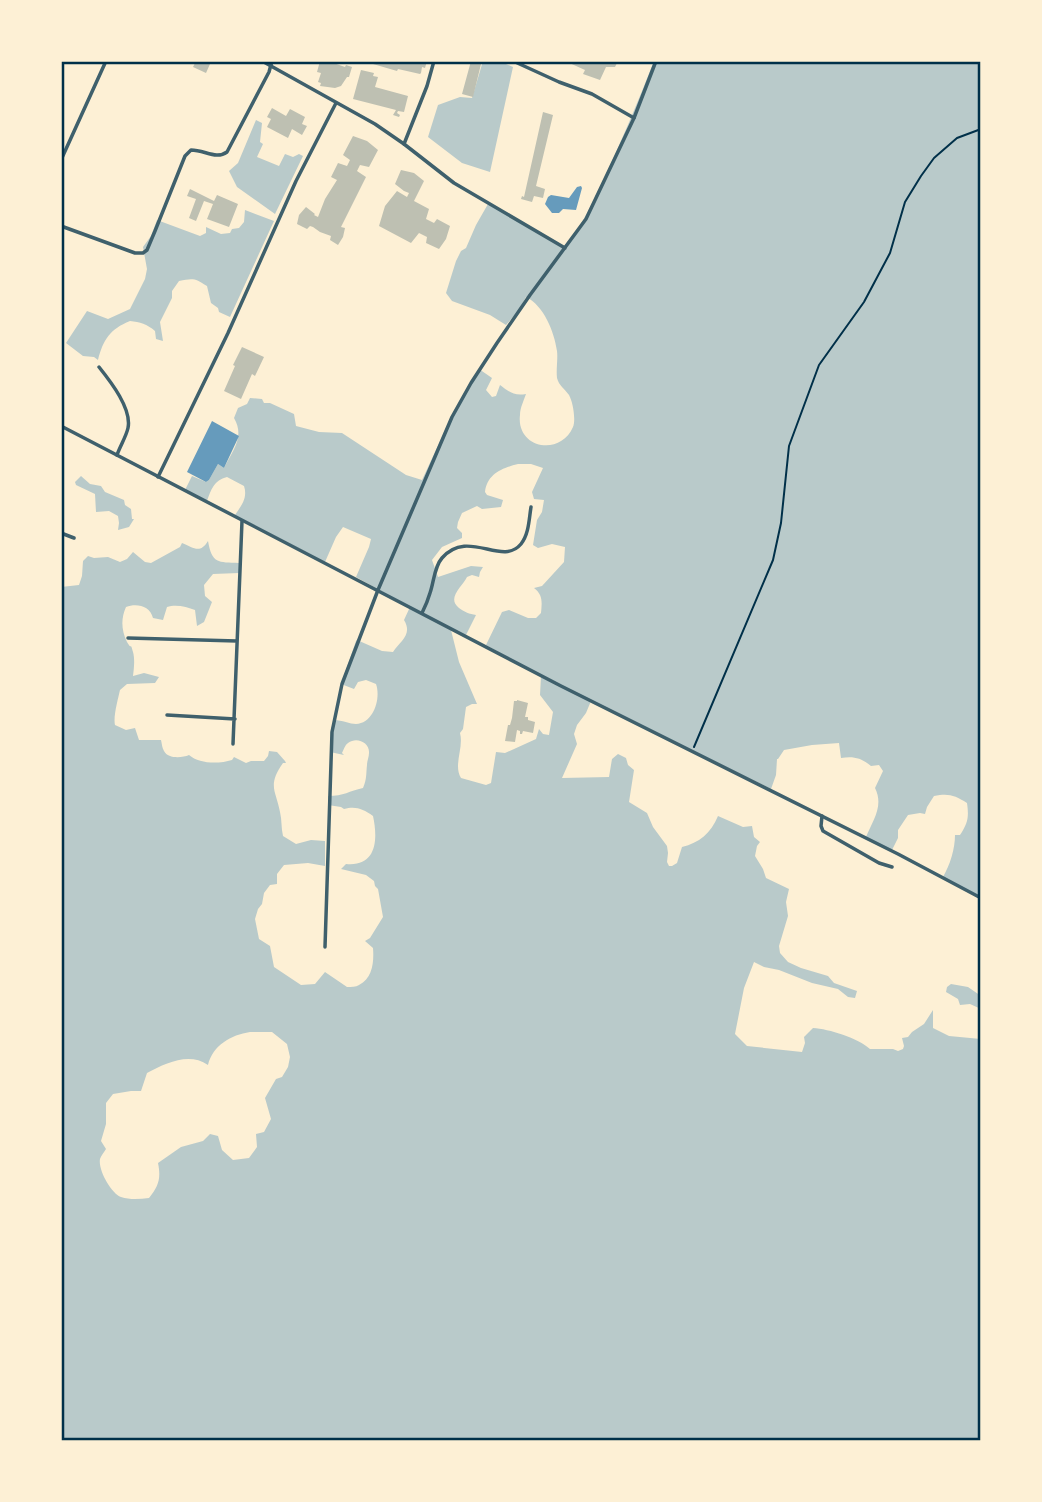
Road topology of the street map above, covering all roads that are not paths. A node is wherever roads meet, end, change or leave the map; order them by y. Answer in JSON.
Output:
{"nodes":[{"id":1,"x":106,"y":61,"type":"edge"},
{"id":2,"x":262,"y":61,"type":"edge"},
{"id":3,"x":272,"y":61,"type":"edge"},
{"id":4,"x":434,"y":61,"type":"edge"},
{"id":5,"x":513,"y":61,"type":"edge"},
{"id":6,"x":656,"y":61,"type":"edge"},
{"id":7,"x":271,"y":67,"type":"junction"},
{"id":8,"x":336,"y":103,"type":"junction"},
{"id":9,"x":634,"y":118,"type":"junction"},
{"id":10,"x":404,"y":144,"type":"junction"},
{"id":11,"x":61,"y":160,"type":"edge"},
{"id":12,"x":61,"y":226,"type":"edge"},
{"id":13,"x":565,"y":248,"type":"junction"},
{"id":14,"x":99,"y":367,"type":"dead end"},
{"id":15,"x":61,"y":426,"type":"edge"},
{"id":16,"x":117,"y":455,"type":"junction"},
{"id":17,"x":158,"y":477,"type":"junction"},
{"id":18,"x":531,"y":508,"type":"dead end"},
{"id":19,"x":242,"y":521,"type":"junction"},
{"id":20,"x":61,"y":533,"type":"edge"},
{"id":21,"x":74,"y":538,"type":"dead end"},
{"id":22,"x":378,"y":590,"type":"junction"},
{"id":23,"x":422,"y":613,"type":"junction"},
{"id":24,"x":128,"y":638,"type":"dead end"},
{"id":25,"x":237,"y":641,"type":"junction"},
{"id":26,"x":167,"y":715,"type":"dead end"},
{"id":27,"x":234,"y":719,"type":"junction"},
{"id":28,"x":233,"y":744,"type":"dead end"},
{"id":29,"x":822,"y":816,"type":"junction"},
{"id":30,"x":892,"y":867,"type":"dead end"},
{"id":31,"x":981,"y":898,"type":"edge"},
{"id":32,"x":325,"y":947,"type":"dead end"}],
"edges":[{"from":1,"to":11,"type":"street"},
{"from":2,"to":7,"type":"street"},
{"from":3,"to":7,"type":"street"},
{"from":4,"to":10,"type":"street"},
{"from":5,"to":9,"type":"street"},
{"from":6,"to":9,"type":"street"},
{"from":7,"to":8,"type":"street"},
{"from":7,"to":12,"type":"street"},
{"from":8,"to":10,"type":"street"},
{"from":8,"to":17,"type":"street"},
{"from":9,"to":13,"type":"street"},
{"from":10,"to":13,"type":"street"},
{"from":13,"to":22,"type":"street"},
{"from":14,"to":16,"type":"street"},
{"from":15,"to":16,"type":"street"},
{"from":16,"to":17,"type":"street"},
{"from":17,"to":19,"type":"street"},
{"from":18,"to":23,"type":"street"},
{"from":19,"to":22,"type":"street"},
{"from":19,"to":25,"type":"street"},
{"from":20,"to":21,"type":"street"},
{"from":22,"to":23,"type":"street"},
{"from":22,"to":32,"type":"street"},
{"from":23,"to":29,"type":"street"},
{"from":24,"to":25,"type":"street"},
{"from":25,"to":27,"type":"street"},
{"from":26,"to":27,"type":"street"},
{"from":27,"to":28,"type":"street"},
{"from":29,"to":30,"type":"street"},
{"from":29,"to":31,"type":"street"}]}
